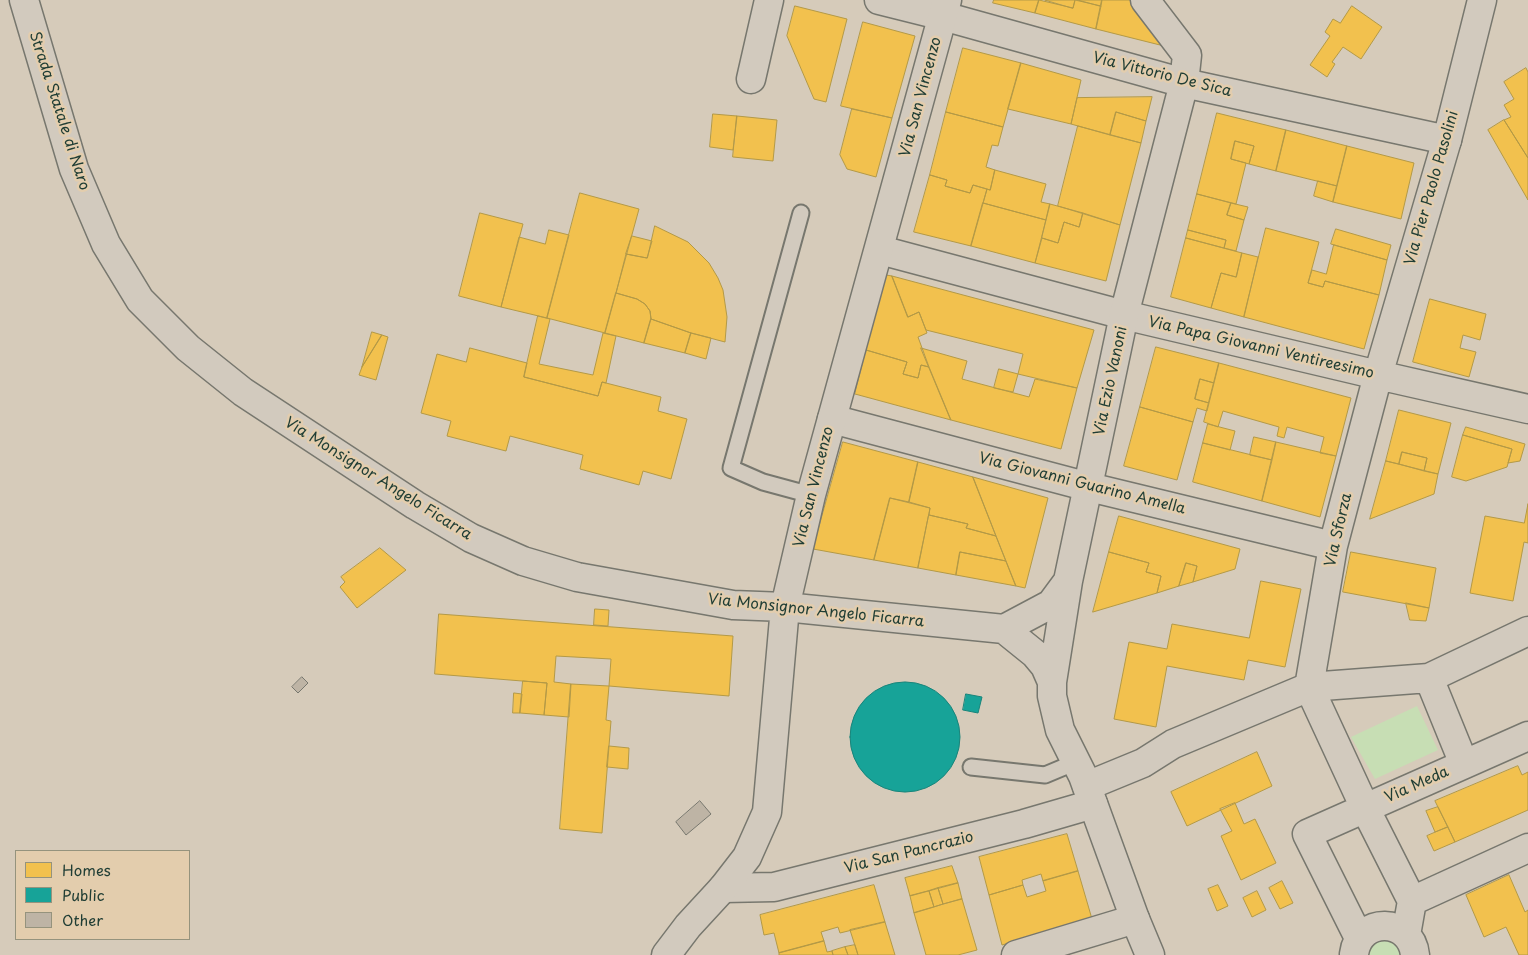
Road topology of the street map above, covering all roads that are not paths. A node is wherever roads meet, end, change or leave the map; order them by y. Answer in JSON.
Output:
{"nodes":[{"id":1,"x":24,"y":0,"type":"edge"},
{"id":2,"x":769,"y":0,"type":"edge"},
{"id":3,"x":879,"y":0,"type":"edge"},
{"id":4,"x":1145,"y":0,"type":"edge"},
{"id":5,"x":1482,"y":0,"type":"edge"},
{"id":6,"x":945,"y":8,"type":"edge"},
{"id":7,"x":751,"y":79,"type":"dead end"},
{"id":8,"x":1184,"y":83,"type":"junction"},
{"id":9,"x":1447,"y":140,"type":"junction"},
{"id":10,"x":801,"y":213,"type":"dead end"},
{"id":11,"x":880,"y":250,"type":"junction"},
{"id":12,"x":140,"y":300,"type":"joint"},
{"id":13,"x":1124,"y":315,"type":"junction"},
{"id":14,"x":1378,"y":376,"type":"junction"},
{"id":15,"x":1528,"y":408,"type":"edge"},
{"id":16,"x":832,"y":418,"type":"junction"},
{"id":17,"x":1089,"y":486,"type":"junction"},
{"id":18,"x":811,"y":495,"type":"junction"},
{"id":19,"x":1333,"y":546,"type":"junction"},
{"id":20,"x":1068,"y":581,"type":"junction"},
{"id":21,"x":785,"y":607,"type":"junction"},
{"id":22,"x":1004,"y":629,"type":"junction"},
{"id":23,"x":1528,"y":631,"type":"edge"},
{"id":24,"x":1429,"y":678,"type":"junction"},
{"id":25,"x":1052,"y":682,"type":"junction"},
{"id":26,"x":1309,"y":687,"type":"junction"},
{"id":27,"x":1528,"y":736,"type":"edge"},
{"id":28,"x":1464,"y":764,"type":"junction"},
{"id":29,"x":971,"y":767,"type":"dead end"},
{"id":30,"x":1084,"y":780,"type":"junction"},
{"id":31,"x":1365,"y":808,"type":"junction"},
{"id":32,"x":1528,"y":848,"type":"edge"},
{"id":33,"x":723,"y":888,"type":"junction"},
{"id":34,"x":1412,"y":901,"type":"junction"},
{"id":35,"x":1135,"y":919,"type":"junction"},
{"id":36,"x":1410,"y":945,"type":"edge"},
{"id":37,"x":1357,"y":947,"type":"edge"},
{"id":38,"x":666,"y":955,"type":"edge"},
{"id":39,"x":1016,"y":955,"type":"edge"},
{"id":40,"x":1150,"y":955,"type":"edge"}],
"edges":[{"from":1,"to":12,"type":"street","name":"Strada Statale di Naro"},
{"from":2,"to":7,"type":"street"},
{"from":3,"to":6,"type":"street","name":"Via Vittorio De Sica"},
{"from":4,"to":8,"type":"street","name":"Via Ezio Vanoni"},
{"from":5,"to":9,"type":"street","name":"Via Pier Paolo Pasolini"},
{"from":6,"to":8,"type":"street","name":"Via Vittorio De Sica"},
{"from":6,"to":11,"type":"street","name":"Via San Vincenzo"},
{"from":8,"to":9,"type":"street","name":"Via Vittorio De Sica"},
{"from":8,"to":13,"type":"street","name":"Via Ezio Vanoni"},
{"from":9,"to":14,"type":"street","name":"Via Pier Paolo Pasolini"},
{"from":10,"to":18,"type":"lane"},
{"from":11,"to":13,"type":"street","name":"Via Papa Giovanni Ventireesimo"},
{"from":11,"to":16,"type":"street","name":"Via San Vincenzo"},
{"from":12,"to":21,"type":"street","name":"Via Monsignor Angelo Ficarra"},
{"from":13,"to":14,"type":"street","name":"Via Papa Giovanni Ventireesimo"},
{"from":13,"to":17,"type":"street","name":"Via Ezio Vanoni"},
{"from":14,"to":15,"type":"street","name":"Via Papa Giovanni Ventireesimo"},
{"from":14,"to":19,"type":"street","name":"Via Sforza"},
{"from":16,"to":17,"type":"street","name":"Via Giovanni Guarino Amella"},
{"from":16,"to":18,"type":"street","name":"Via San Vincenzo"},
{"from":17,"to":19,"type":"street","name":"Via Giovanni Guarino Amella"},
{"from":17,"to":20,"type":"street","name":"Via Ezio Vanoni"},
{"from":18,"to":21,"type":"street","name":"Via San Vincenzo"},
{"from":19,"to":26,"type":"street","name":"Via Sforza"},
{"from":20,"to":22,"type":"street"},
{"from":20,"to":25,"type":"street","name":"Via Ezio Vanoni"},
{"from":21,"to":22,"type":"street","name":"Via Monsignor Angelo Ficarra"},
{"from":21,"to":33,"type":"street","name":"Via San Vincenzo"},
{"from":22,"to":25,"type":"street"},
{"from":23,"to":24,"type":"street"},
{"from":24,"to":26,"type":"street","name":"Via San Pancrazio"},
{"from":24,"to":28,"type":"street"},
{"from":25,"to":30,"type":"street"},
{"from":26,"to":30,"type":"street","name":"Via San Pancrazio"},
{"from":26,"to":31,"type":"street"},
{"from":27,"to":28,"type":"street","name":"Via Meda"},
{"from":28,"to":31,"type":"street","name":"Via Meda"},
{"from":29,"to":30,"type":"lane"},
{"from":30,"to":33,"type":"street","name":"Via San Pancrazio"},
{"from":30,"to":35,"type":"street"},
{"from":31,"to":34,"type":"street"},
{"from":31,"to":37,"type":"street","name":"Via Meda"},
{"from":32,"to":34,"type":"street"},
{"from":33,"to":38,"type":"street","name":"Via San Vincenzo"},
{"from":34,"to":36,"type":"street"},
{"from":35,"to":39,"type":"street"},
{"from":35,"to":40,"type":"street"},
{"from":36,"to":37,"type":"street"}]}
